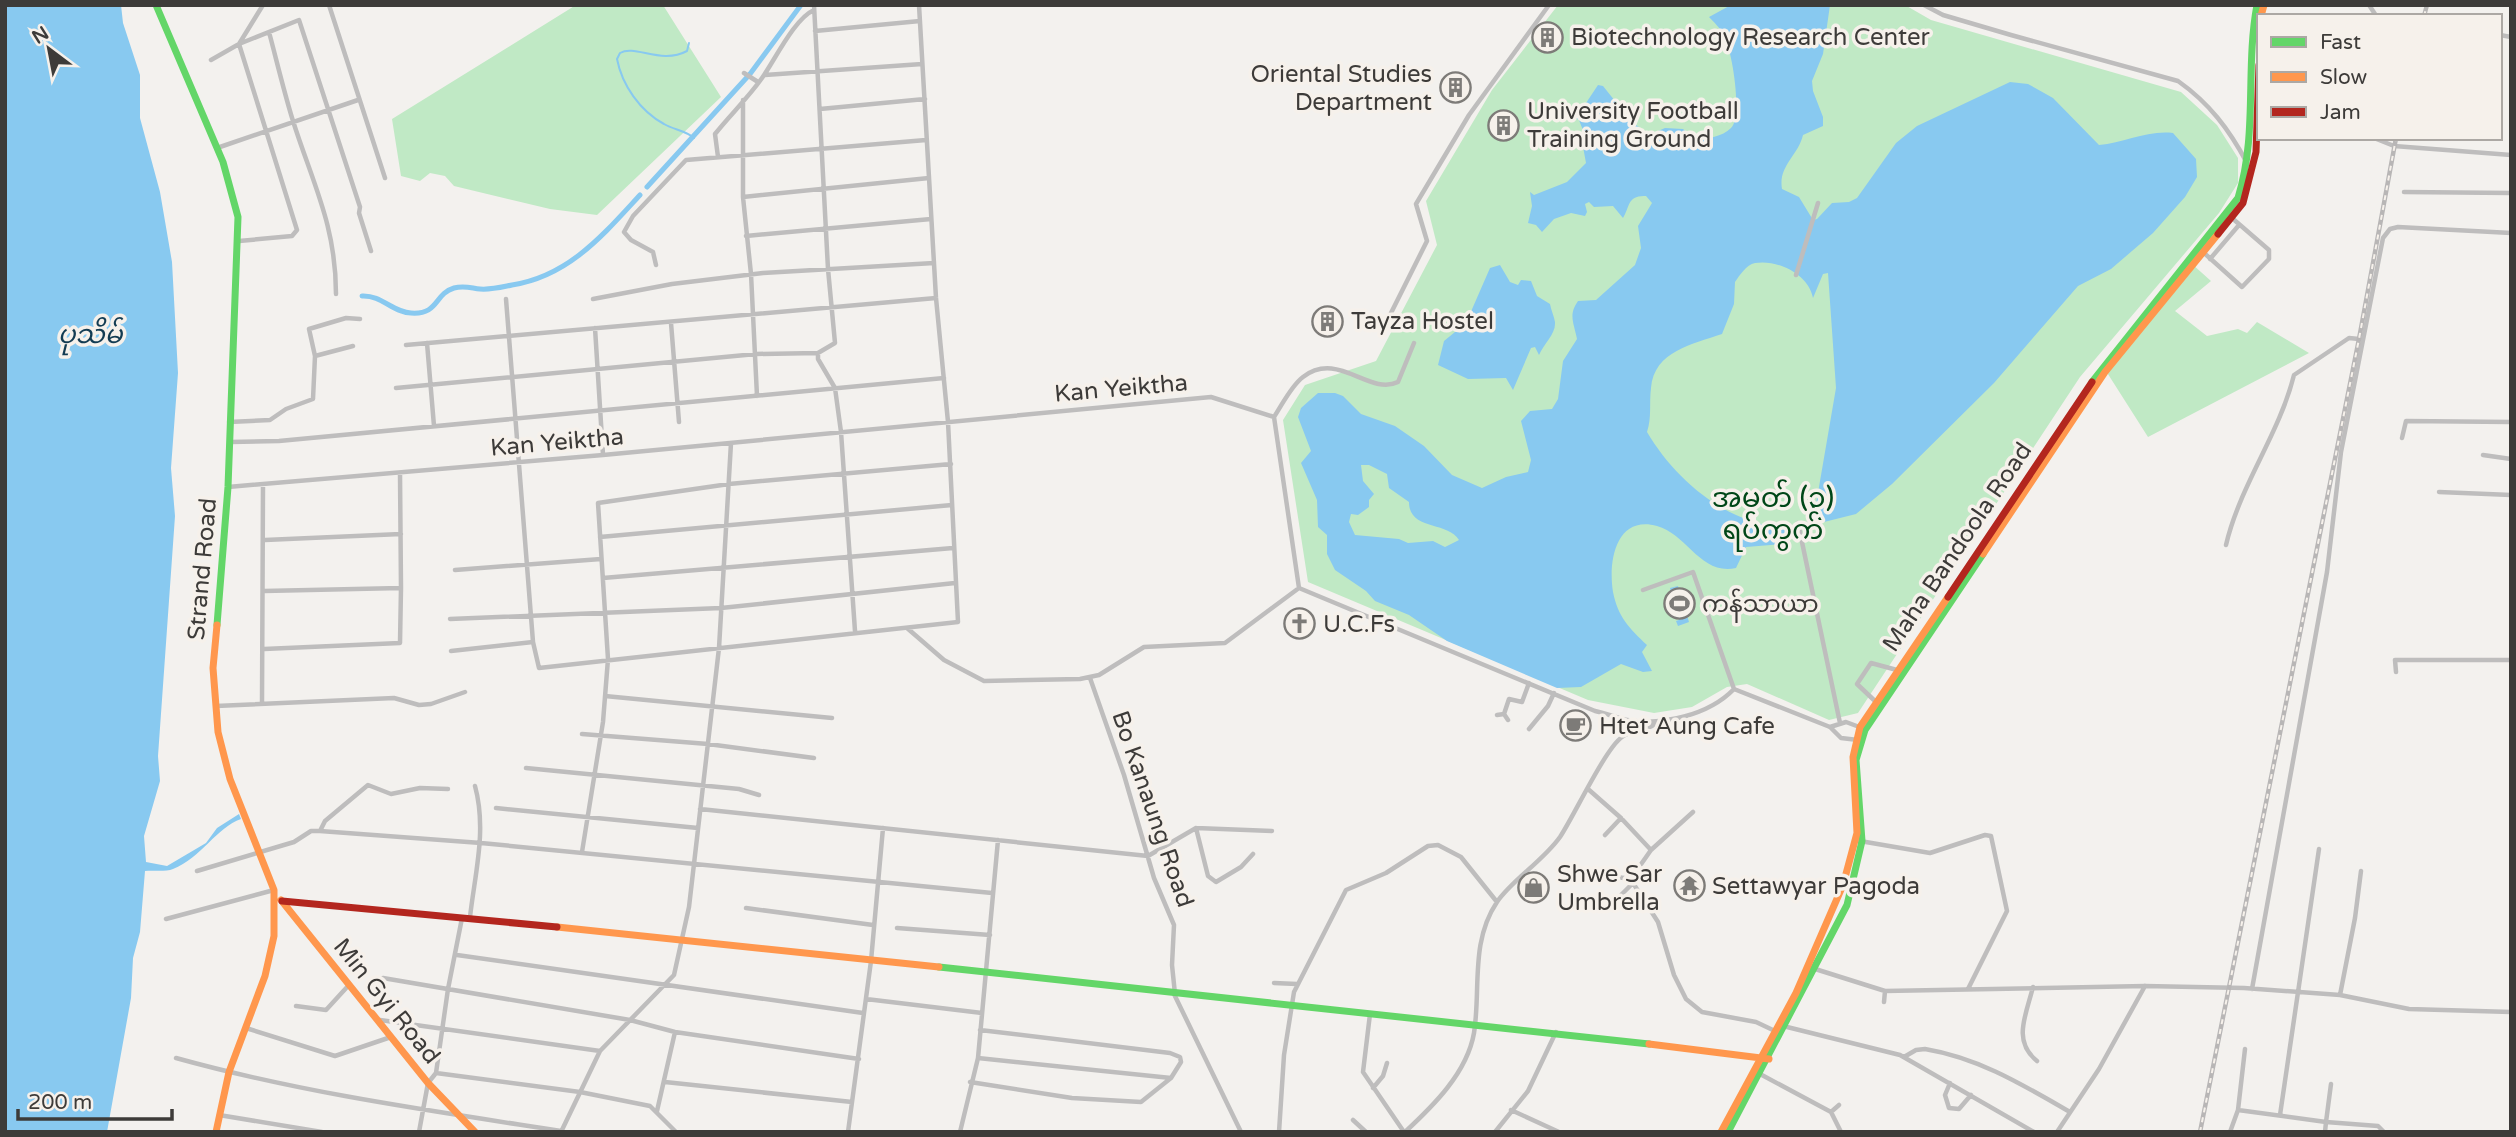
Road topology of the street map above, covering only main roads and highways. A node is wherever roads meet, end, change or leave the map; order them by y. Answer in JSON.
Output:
{"nodes":[{"id":1,"x":156,"y":5,"type":"edge"},
{"id":2,"x":2257,"y":19,"type":"edge"},
{"id":3,"x":2257,"y":140,"type":"edge"},
{"id":4,"x":1862,"y":729,"type":"junction"},
{"id":5,"x":274,"y":890,"type":"junction"},
{"id":6,"x":282,"y":901,"type":"junction"},
{"id":7,"x":1765,"y":1058,"type":"junction"},
{"id":8,"x":216,"y":1132,"type":"edge"},
{"id":9,"x":475,"y":1132,"type":"edge"},
{"id":10,"x":1721,"y":1132,"type":"edge"},
{"id":11,"x":1728,"y":1132,"type":"edge"}],
"edges":[{"from":1,"to":5,"type":"main road","name":"Strand Road"},
{"from":2,"to":4,"type":"main road","name":"Maha Bandoola Road"},
{"from":3,"to":4,"type":"main road","name":"Maha Bandoola Road"},
{"from":4,"to":7,"type":"main road","name":"Maha Bandoola Road"},
{"from":5,"to":6,"type":"main road","name":"Min Gyi Road"},
{"from":5,"to":8,"type":"main road","name":"Strand Road"},
{"from":6,"to":7,"type":"main road"},
{"from":6,"to":9,"type":"main road","name":"Min Gyi Road"},
{"from":7,"to":10,"type":"main road","name":"Maha Bandoola Road"},
{"from":7,"to":11,"type":"main road","name":"Maha Bandoola Road"}]}
